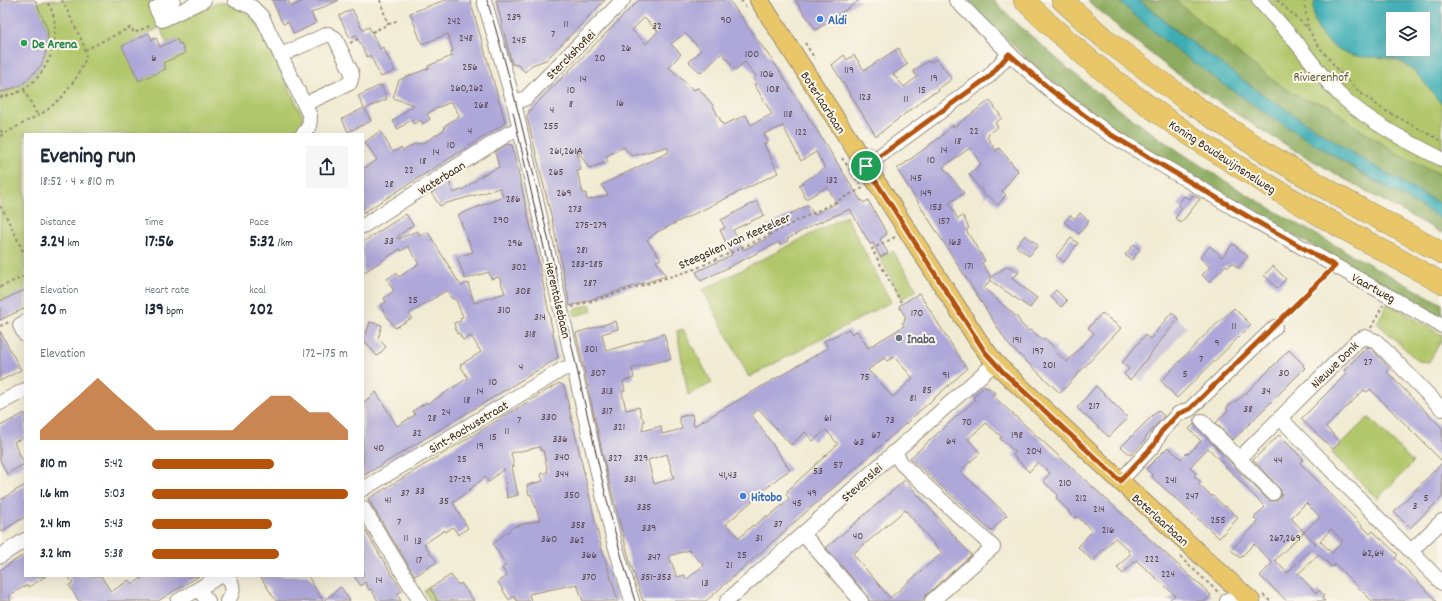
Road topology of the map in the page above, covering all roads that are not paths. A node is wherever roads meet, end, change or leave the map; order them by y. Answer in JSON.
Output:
{"nodes":[{"id":1,"x":173,"y":0,"type":"edge"},
{"id":2,"x":204,"y":0,"type":"edge"},
{"id":3,"x":235,"y":0,"type":"edge"},
{"id":4,"x":484,"y":0,"type":"edge"},
{"id":5,"x":623,"y":0,"type":"edge"},
{"id":6,"x":956,"y":0,"type":"edge"},
{"id":7,"x":1024,"y":0,"type":"edge"},
{"id":8,"x":1062,"y":0,"type":"edge"},
{"id":9,"x":1259,"y":0,"type":"edge"},
{"id":10,"x":759,"y":3,"type":"edge"},
{"id":11,"x":1009,"y":54,"type":"junction"},
{"id":12,"x":281,"y":55,"type":"junction"},
{"id":13,"x":514,"y":103,"type":"junction"},
{"id":14,"x":305,"y":104,"type":"junction"},
{"id":15,"x":519,"y":129,"type":"junction"},
{"id":16,"x":304,"y":133,"type":"edge"},
{"id":17,"x":1442,"y":159,"type":"edge"},
{"id":18,"x":866,"y":166,"type":"junction"},
{"id":19,"x":364,"y":225,"type":"edge"},
{"id":20,"x":1442,"y":253,"type":"edge"},
{"id":21,"x":1442,"y":283,"type":"edge"},
{"id":22,"x":24,"y":323,"type":"edge"},
{"id":23,"x":1275,"y":326,"type":"road end"},
{"id":24,"x":1442,"y":326,"type":"edge"},
{"id":25,"x":24,"y":333,"type":"edge"},
{"id":26,"x":995,"y":363,"type":"junction"},
{"id":27,"x":574,"y":367,"type":"junction"},
{"id":28,"x":24,"y":391,"type":"edge"},
{"id":29,"x":0,"y":403,"type":"edge"},
{"id":30,"x":1442,"y":409,"type":"edge"},
{"id":31,"x":1280,"y":418,"type":"junction"},
{"id":32,"x":1202,"y":421,"type":"dead end"},
{"id":33,"x":894,"y":452,"type":"junction"},
{"id":34,"x":1239,"y":459,"type":"junction"},
{"id":35,"x":1120,"y":481,"type":"junction"},
{"id":36,"x":364,"y":488,"type":"edge"},
{"id":37,"x":1273,"y":493,"type":"dead end"},
{"id":38,"x":364,"y":510,"type":"edge"},
{"id":39,"x":1442,"y":521,"type":"edge"},
{"id":40,"x":803,"y":534,"type":"junction"},
{"id":41,"x":24,"y":541,"type":"edge"},
{"id":42,"x":1411,"y":551,"type":"junction"},
{"id":43,"x":0,"y":556,"type":"edge"},
{"id":44,"x":1442,"y":583,"type":"edge"},
{"id":45,"x":208,"y":584,"type":"edge"},
{"id":46,"x":1245,"y":596,"type":"edge"},
{"id":47,"x":178,"y":601,"type":"edge"},
{"id":48,"x":208,"y":601,"type":"edge"},
{"id":49,"x":227,"y":601,"type":"edge"},
{"id":50,"x":420,"y":601,"type":"edge"},
{"id":51,"x":632,"y":601,"type":"edge"},
{"id":52,"x":727,"y":601,"type":"edge"},
{"id":53,"x":861,"y":601,"type":"edge"},
{"id":54,"x":932,"y":601,"type":"edge"}],
"edges":[{"from":1,"to":2,"type":"street"},
{"from":3,"to":12,"type":"street"},
{"from":4,"to":13,"type":"street","name":"Herentalsebaan"},
{"from":5,"to":13,"type":"street","name":"Sterckshoflei"},
{"from":6,"to":11,"type":"street","name":"Vaartweg"},
{"from":7,"to":21,"type":"highway","name":"Koning Boudewijnsnelweg"},
{"from":8,"to":20,"type":"highway","name":"Koning Boudewijnsnelweg"},
{"from":9,"to":17,"type":"street"},
{"from":10,"to":18,"type":"main road","name":"Boterlaarbaan"},
{"from":11,"to":18,"type":"street"},
{"from":11,"to":24,"type":"street","name":"Vaartweg"},
{"from":12,"to":14,"type":"street"},
{"from":12,"to":14,"type":"street"},
{"from":13,"to":15,"type":"street","name":"Herentalsebaan"},
{"from":14,"to":16,"type":"street"},
{"from":15,"to":19,"type":"street","name":"Waterbaan"},
{"from":15,"to":27,"type":"street","name":"Herentalsebaan"},
{"from":18,"to":26,"type":"main road","name":"Boterlaarbaan"},
{"from":22,"to":25,"type":"street"},
{"from":23,"to":35,"type":"street"},
{"from":26,"to":33,"type":"street","name":"Stevenslei"},
{"from":26,"to":35,"type":"main road","name":"Boterlaarbaan"},
{"from":27,"to":36,"type":"street","name":"Sint-Rochusstraat"},
{"from":27,"to":51,"type":"street","name":"Herentalsebaan"},
{"from":28,"to":29,"type":"street"},
{"from":30,"to":31,"type":"street","name":"Nieuwe Donk"},
{"from":31,"to":34,"type":"street","name":"Nieuwe Donk"},
{"from":31,"to":42,"type":"street"},
{"from":32,"to":34,"type":"street"},
{"from":33,"to":40,"type":"street","name":"Stevenslei"},
{"from":33,"to":54,"type":"street"},
{"from":34,"to":37,"type":"street"},
{"from":35,"to":46,"type":"main road","name":"Boterlaarbaan"},
{"from":38,"to":50,"type":"street"},
{"from":39,"to":42,"type":"street"},
{"from":40,"to":52,"type":"street","name":"Stevenslei"},
{"from":40,"to":53,"type":"street"},
{"from":41,"to":43,"type":"street"},
{"from":42,"to":44,"type":"street"},
{"from":45,"to":47,"type":"street"},
{"from":45,"to":48,"type":"street"},
{"from":45,"to":49,"type":"street"}]}
